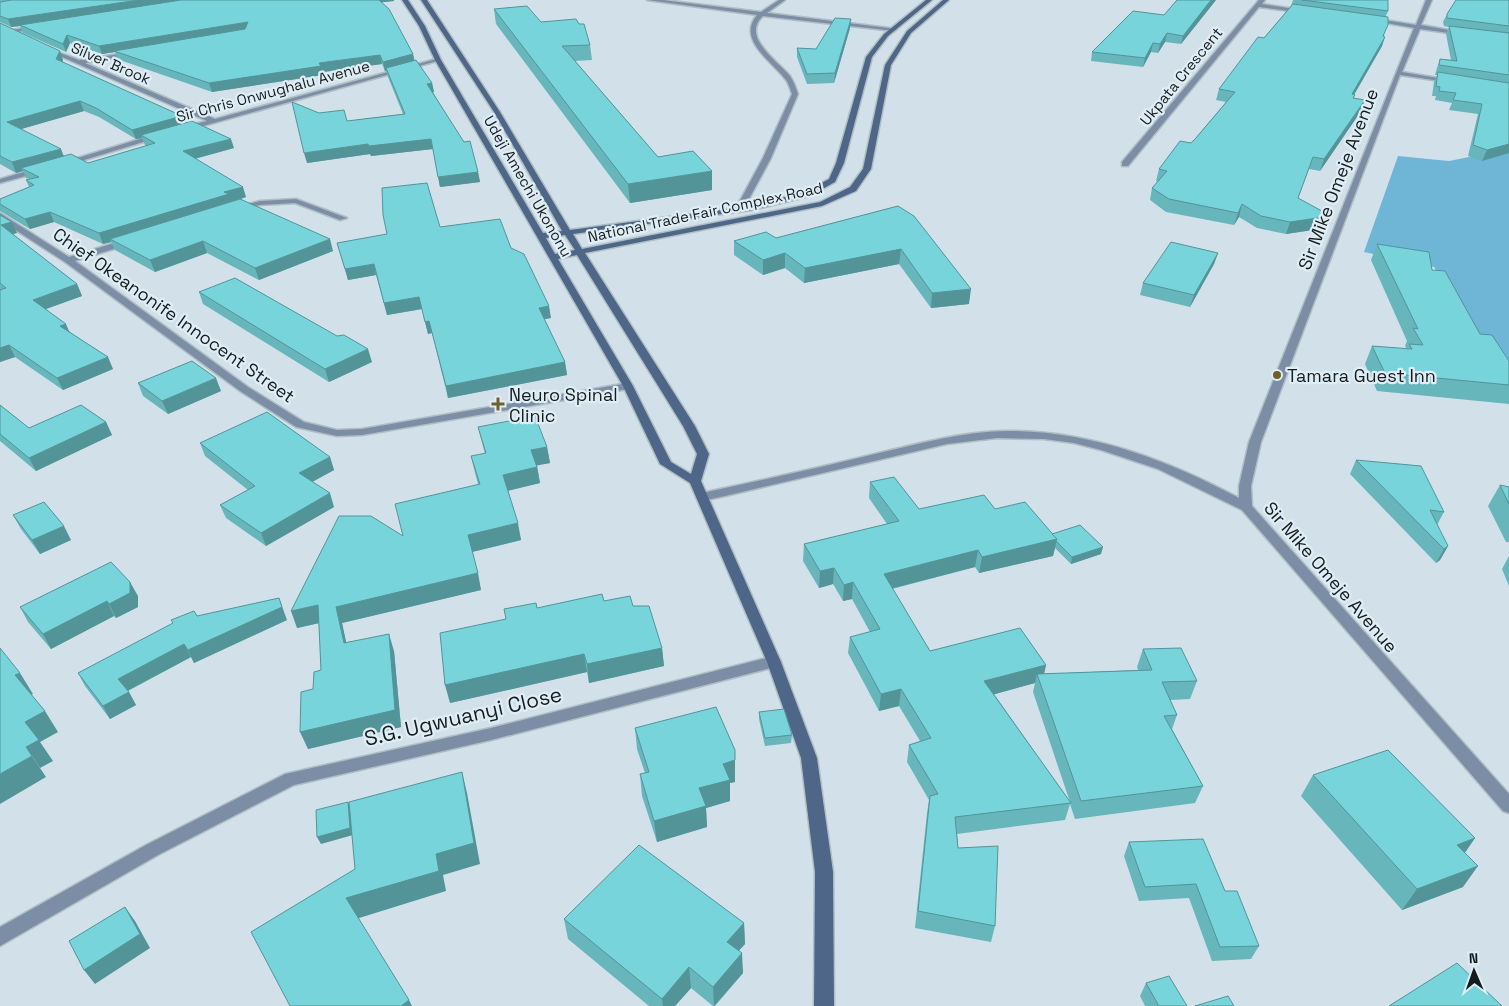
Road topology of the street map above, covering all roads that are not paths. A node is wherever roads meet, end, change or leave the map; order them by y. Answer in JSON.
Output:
{"nodes":[{"id":1,"x":405,"y":0,"type":"edge"},
{"id":2,"x":424,"y":0,"type":"edge"},
{"id":3,"x":650,"y":0,"type":"edge"},
{"id":4,"x":782,"y":0,"type":"edge"},
{"id":5,"x":929,"y":0,"type":"edge"},
{"id":6,"x":946,"y":0,"type":"edge"},
{"id":7,"x":1429,"y":0,"type":"edge"},
{"id":8,"x":1260,"y":2,"type":"edge"},
{"id":9,"x":1314,"y":13,"type":"edge"},
{"id":10,"x":762,"y":14,"type":"junction"},
{"id":11,"x":1361,"y":19,"type":"edge"},
{"id":12,"x":440,"y":25,"type":"junction"},
{"id":13,"x":48,"y":26,"type":"edge"},
{"id":14,"x":422,"y":26,"type":"junction"},
{"id":15,"x":1417,"y":27,"type":"junction"},
{"id":16,"x":894,"y":29,"type":"junction"},
{"id":17,"x":1472,"y":34,"type":"edge"},
{"id":18,"x":19,"y":35,"type":"edge"},
{"id":19,"x":36,"y":43,"type":"edge"},
{"id":20,"x":143,"y":51,"type":"edge"},
{"id":21,"x":438,"y":60,"type":"junction"},
{"id":22,"x":77,"y":62,"type":"junction"},
{"id":23,"x":1398,"y":73,"type":"junction"},
{"id":24,"x":1463,"y":82,"type":"edge"},
{"id":25,"x":214,"y":121,"type":"junction"},
{"id":26,"x":176,"y":131,"type":"edge"},
{"id":27,"x":167,"y":134,"type":"edge"},
{"id":28,"x":1125,"y":164,"type":"dead end"},
{"id":29,"x":56,"y":165,"type":"edge"},
{"id":30,"x":46,"y":168,"type":"edge"},
{"id":31,"x":0,"y":181,"type":"edge"},
{"id":32,"x":739,"y":210,"type":"junction"},
{"id":33,"x":227,"y":211,"type":"edge"},
{"id":34,"x":0,"y":216,"type":"edge"},
{"id":35,"x":343,"y":218,"type":"dead end"},
{"id":36,"x":567,"y":231,"type":"junction"},
{"id":37,"x":541,"y":236,"type":"junction"},
{"id":38,"x":142,"y":237,"type":"edge"},
{"id":39,"x":580,"y":252,"type":"junction"},
{"id":40,"x":553,"y":257,"type":"junction"},
{"id":41,"x":68,"y":260,"type":"junction"},
{"id":42,"x":628,"y":386,"type":"junction"},
{"id":43,"x":694,"y":481,"type":"junction"},
{"id":44,"x":702,"y":498,"type":"junction"},
{"id":45,"x":1246,"y":506,"type":"junction"},
{"id":46,"x":774,"y":662,"type":"junction"},
{"id":47,"x":1509,"y":806,"type":"edge"},
{"id":48,"x":0,"y":937,"type":"edge"},
{"id":49,"x":824,"y":1006,"type":"edge"}],
"edges":[{"from":1,"to":14,"type":"main road","name":"Udeji Amechi Ukononu"},
{"from":2,"to":12,"type":"main road","name":"Udeji Amechi Ukononu"},
{"from":3,"to":10,"type":"street"},
{"from":4,"to":10,"type":"street"},
{"from":5,"to":16,"type":"main road","name":"National Trade Fair Complex Road"},
{"from":6,"to":39,"type":"main road","name":"National Trade Fair Complex Road"},
{"from":7,"to":15,"type":"street","name":"Sir Mike Omeje Avenue"},
{"from":8,"to":9,"type":"street","name":"Ukpata Crescent"},
{"from":8,"to":28,"type":"street","name":"Ukpata Crescent"},
{"from":10,"to":16,"type":"street"},
{"from":10,"to":32,"type":"street"},
{"from":11,"to":15,"type":"street"},
{"from":12,"to":14,"type":"main road"},
{"from":12,"to":36,"type":"main road","name":"Udeji Amechi Ukononu"},
{"from":13,"to":18,"type":"street"},
{"from":14,"to":21,"type":"main road","name":"Udeji Amechi Ukononu"},
{"from":15,"to":17,"type":"street"},
{"from":15,"to":23,"type":"street","name":"Sir Mike Omeje Avenue"},
{"from":16,"to":32,"type":"main road","name":"National Trade Fair Complex Road"},
{"from":19,"to":22,"type":"street","name":"Silver Brook"},
{"from":20,"to":22,"type":"street"},
{"from":21,"to":25,"type":"street","name":"Sir Chris Onwughalu Avenue"},
{"from":21,"to":37,"type":"main road","name":"Udeji Amechi Ukononu"},
{"from":22,"to":25,"type":"street","name":"Silver Brook"},
{"from":23,"to":24,"type":"street"},
{"from":23,"to":45,"type":"street","name":"Sir Mike Omeje Avenue"},
{"from":25,"to":26,"type":"street","name":"Sir Chris Onwughalu Avenue"},
{"from":27,"to":29,"type":"street","name":"Sir Chris Onwughalu Avenue"},
{"from":30,"to":31,"type":"street"},
{"from":32,"to":36,"type":"main road","name":"National Trade Fair Complex Road"},
{"from":33,"to":35,"type":"street"},
{"from":34,"to":41,"type":"street","name":"Chief Okeanonife Innocent Street"},
{"from":36,"to":37,"type":"main road","name":"National Trade Fair Complex Road"},
{"from":36,"to":39,"type":"main road","name":"Udeji Amechi Ukononu"},
{"from":37,"to":40,"type":"main road","name":"Udeji Amechi Ukononu"},
{"from":38,"to":41,"type":"street"},
{"from":39,"to":40,"type":"main road","name":"National Trade Fair Complex Road"},
{"from":39,"to":43,"type":"main road","name":"Udeji Amechi Ukononu"},
{"from":40,"to":42,"type":"main road","name":"Udeji Amechi Ukononu"},
{"from":41,"to":42,"type":"street","name":"Chief Okeanonife Innocent Street"},
{"from":42,"to":43,"type":"main road","name":"Udeji Amechi Ukononu"},
{"from":43,"to":44,"type":"main road"},
{"from":44,"to":45,"type":"street"},
{"from":44,"to":46,"type":"main road"},
{"from":45,"to":47,"type":"street","name":"Sir Mike Omeje Avenue"},
{"from":46,"to":48,"type":"street","name":"S.G. Ugwuanyi Close"},
{"from":46,"to":49,"type":"main road"}]}
